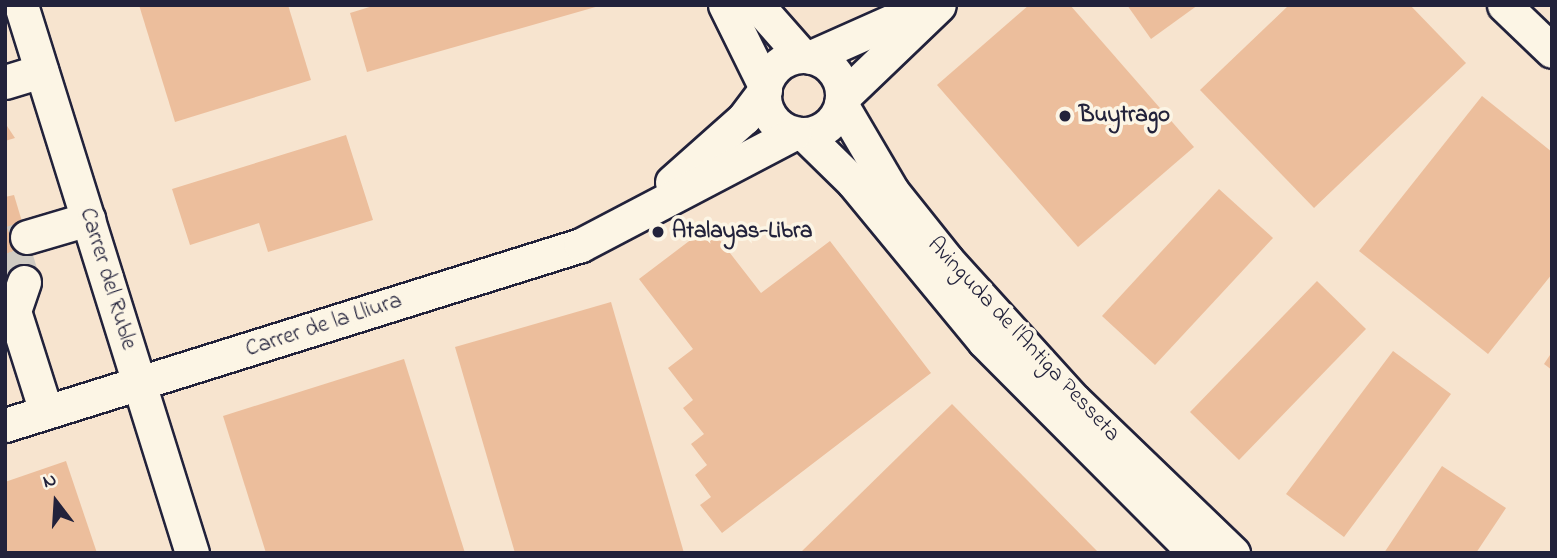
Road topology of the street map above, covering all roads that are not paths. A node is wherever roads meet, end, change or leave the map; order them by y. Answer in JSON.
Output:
{"nodes":[{"id":1,"x":21,"y":5,"type":"edge"},
{"id":2,"x":725,"y":5,"type":"edge"},
{"id":3,"x":757,"y":5,"type":"edge"},
{"id":4,"x":928,"y":5,"type":"edge"},
{"id":5,"x":939,"y":5,"type":"edge"},
{"id":6,"x":1504,"y":5,"type":"edge"},
{"id":7,"x":1552,"y":51,"type":"edge"},
{"id":8,"x":806,"y":56,"type":"junction"},
{"id":9,"x":41,"y":71,"type":"junction"},
{"id":10,"x":5,"y":82,"type":"edge"},
{"id":11,"x":765,"y":88,"type":"junction"},
{"id":12,"x":842,"y":101,"type":"junction"},
{"id":13,"x":799,"y":133,"type":"junction"},
{"id":14,"x":638,"y":213,"type":"junction"},
{"id":15,"x":88,"y":219,"type":"junction"},
{"id":16,"x":27,"y":237,"type":"dead end"},
{"id":17,"x":24,"y":282,"type":"tunnel mouth"},
{"id":18,"x":140,"y":385,"type":"junction"},
{"id":19,"x":46,"y":412,"type":"junction"},
{"id":20,"x":5,"y":425,"type":"edge"},
{"id":21,"x":192,"y":553,"type":"edge"},
{"id":22,"x":1195,"y":553,"type":"edge"},
{"id":23,"x":1233,"y":553,"type":"edge"}],
"edges":[{"from":1,"to":9,"type":"street","name":"Carrer del Ruble"},
{"from":2,"to":11,"type":"street"},
{"from":3,"to":8,"type":"street"},
{"from":4,"to":8,"type":"street"},
{"from":5,"to":12,"type":"street"},
{"from":6,"to":7,"type":"street"},
{"from":8,"to":11,"type":"street"},
{"from":8,"to":12,"type":"street"},
{"from":9,"to":10,"type":"street"},
{"from":9,"to":15,"type":"street","name":"Carrer del Ruble"},
{"from":11,"to":13,"type":"street"},
{"from":11,"to":14,"type":"street","name":"Carrer de la Lliura"},
{"from":12,"to":13,"type":"street"},
{"from":12,"to":23,"type":"street","name":"Avinguda de l'Antiga Pesseta"},
{"from":13,"to":14,"type":"street","name":"Carrer de la Lliura"},
{"from":13,"to":22,"type":"street","name":"Avinguda de l'Antiga Pesseta"},
{"from":14,"to":18,"type":"street","name":"Carrer de la Lliura"},
{"from":15,"to":16,"type":"street"},
{"from":15,"to":18,"type":"street","name":"Carrer del Ruble"},
{"from":17,"to":19,"type":"street"},
{"from":18,"to":19,"type":"street","name":"Carrer de la Lliura"},
{"from":18,"to":21,"type":"street","name":"Carrer del Ruble"},
{"from":19,"to":20,"type":"street","name":"Carrer de la Lliura"}]}
